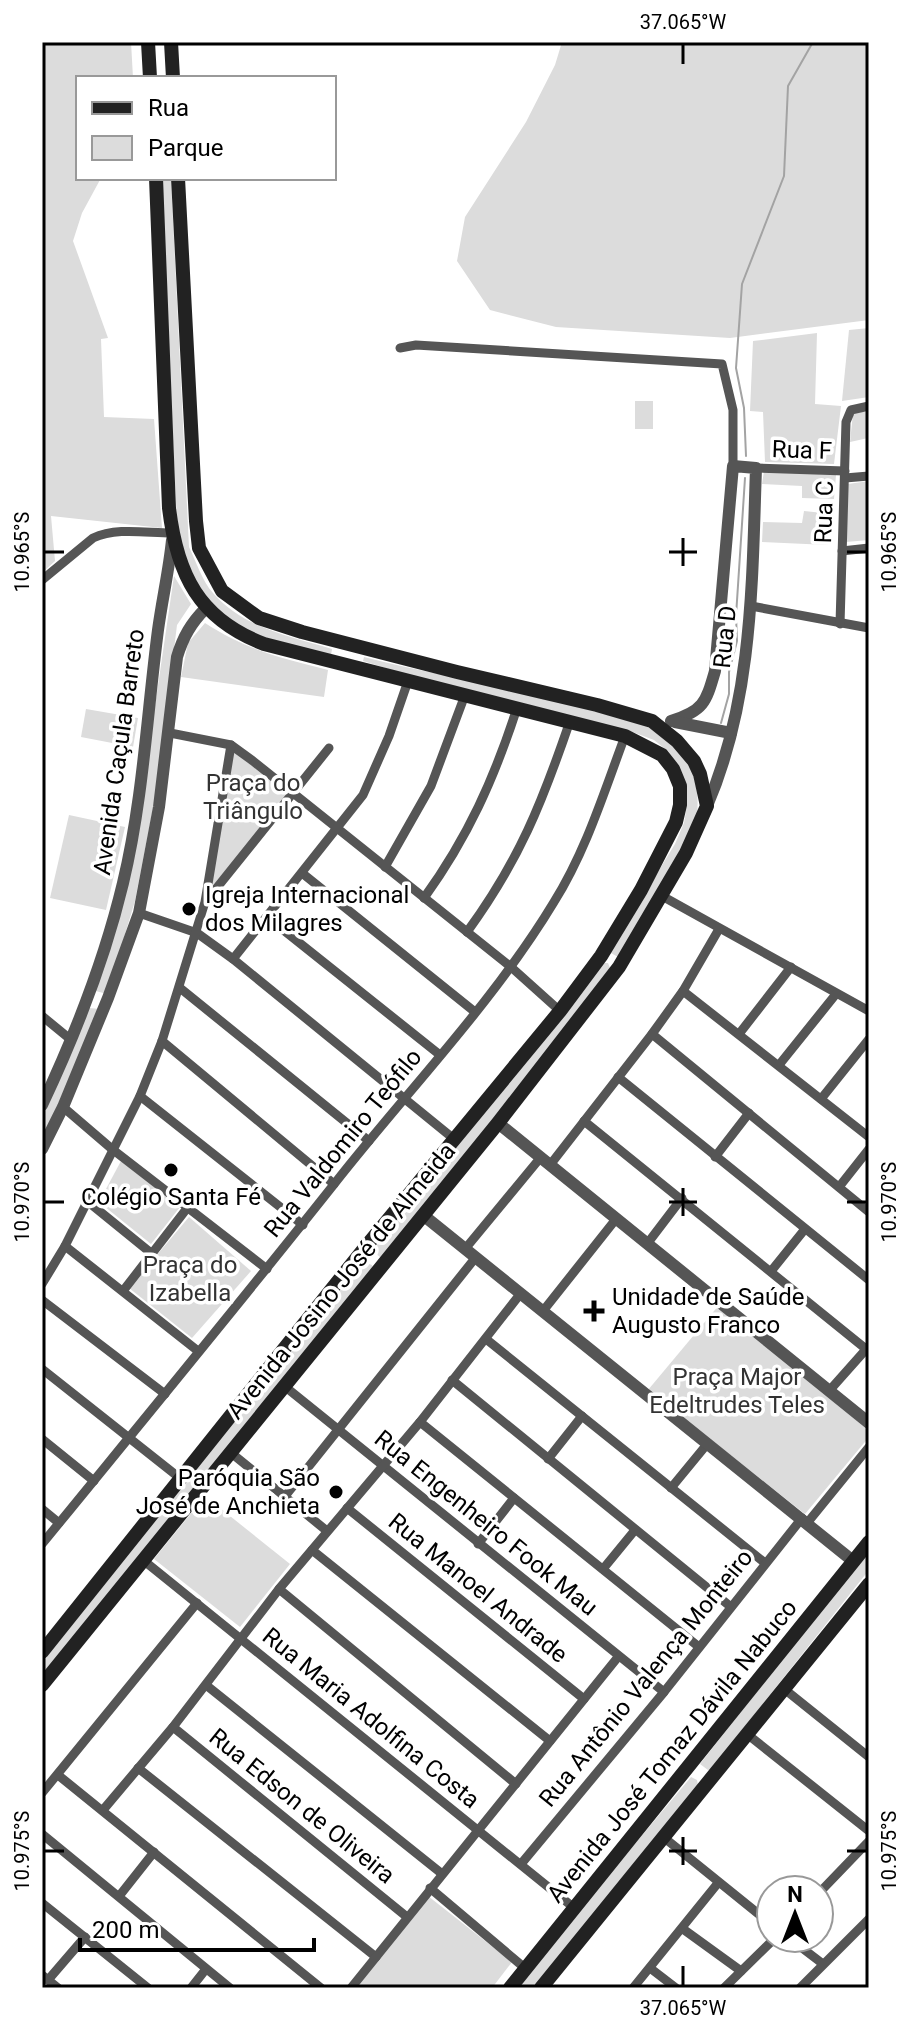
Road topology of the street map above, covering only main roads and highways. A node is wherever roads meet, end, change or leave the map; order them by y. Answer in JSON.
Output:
{"nodes":[{"id":1,"x":148,"y":42,"type":"edge"},
{"id":2,"x":171,"y":42,"type":"edge"},
{"id":3,"x":150,"y":76,"type":"edge"},
{"id":4,"x":173,"y":76,"type":"edge"},
{"id":5,"x":156,"y":180,"type":"edge"},
{"id":6,"x":178,"y":180,"type":"edge"},
{"id":7,"x":284,"y":626,"type":"junction"},
{"id":8,"x":284,"y":650,"type":"junction"},
{"id":9,"x":414,"y":661,"type":"junction"},
{"id":10,"x":408,"y":681,"type":"junction"},
{"id":11,"x":601,"y":956,"type":"junction"},
{"id":12,"x":619,"y":967,"type":"junction"},
{"id":13,"x":363,"y":1250,"type":"junction"},
{"id":14,"x":381,"y":1265,"type":"junction"},
{"id":15,"x":869,"y":1542,"type":"edge"},
{"id":16,"x":869,"y":1584,"type":"edge"},
{"id":17,"x":42,"y":1652,"type":"edge"},
{"id":18,"x":42,"y":1685,"type":"edge"},
{"id":19,"x":689,"y":1763,"type":"junction"},
{"id":20,"x":709,"y":1778,"type":"junction"},
{"id":21,"x":510,"y":1988,"type":"edge"},
{"id":22,"x":541,"y":1988,"type":"edge"}],
"edges":[{"from":1,"to":3,"type":"main road"},
{"from":2,"to":4,"type":"main road"},
{"from":5,"to":8,"type":"main road"},
{"from":6,"to":7,"type":"main road"},
{"from":7,"to":8,"type":"main road"},
{"from":7,"to":9,"type":"main road"},
{"from":8,"to":10,"type":"main road"},
{"from":9,"to":10,"type":"main road"},
{"from":9,"to":12,"type":"main road","name":"Avenida Josino José de Almeida"},
{"from":10,"to":11,"type":"main road","name":"Avenida Josino José de Almeida"},
{"from":11,"to":12,"type":"main road"},
{"from":11,"to":13,"type":"main road","name":"Avenida Josino José de Almeida"},
{"from":12,"to":14,"type":"main road","name":"Avenida Josino José de Almeida"},
{"from":13,"to":14,"type":"main road"},
{"from":13,"to":17,"type":"main road","name":"Avenida Josino José de Almeida"},
{"from":14,"to":18,"type":"main road","name":"Avenida Josino José de Almeida"},
{"from":15,"to":19,"type":"main road","name":"Avenida José Tomaz Dávila Nabuco"},
{"from":16,"to":20,"type":"main road","name":"Avenida José Tomaz Dávila Nabuco"},
{"from":19,"to":20,"type":"main road"},
{"from":19,"to":21,"type":"main road","name":"Avenida José Tomaz Dávila Nabuco"},
{"from":20,"to":22,"type":"main road","name":"Avenida José Tomaz Dávila Nabuco"}]}
